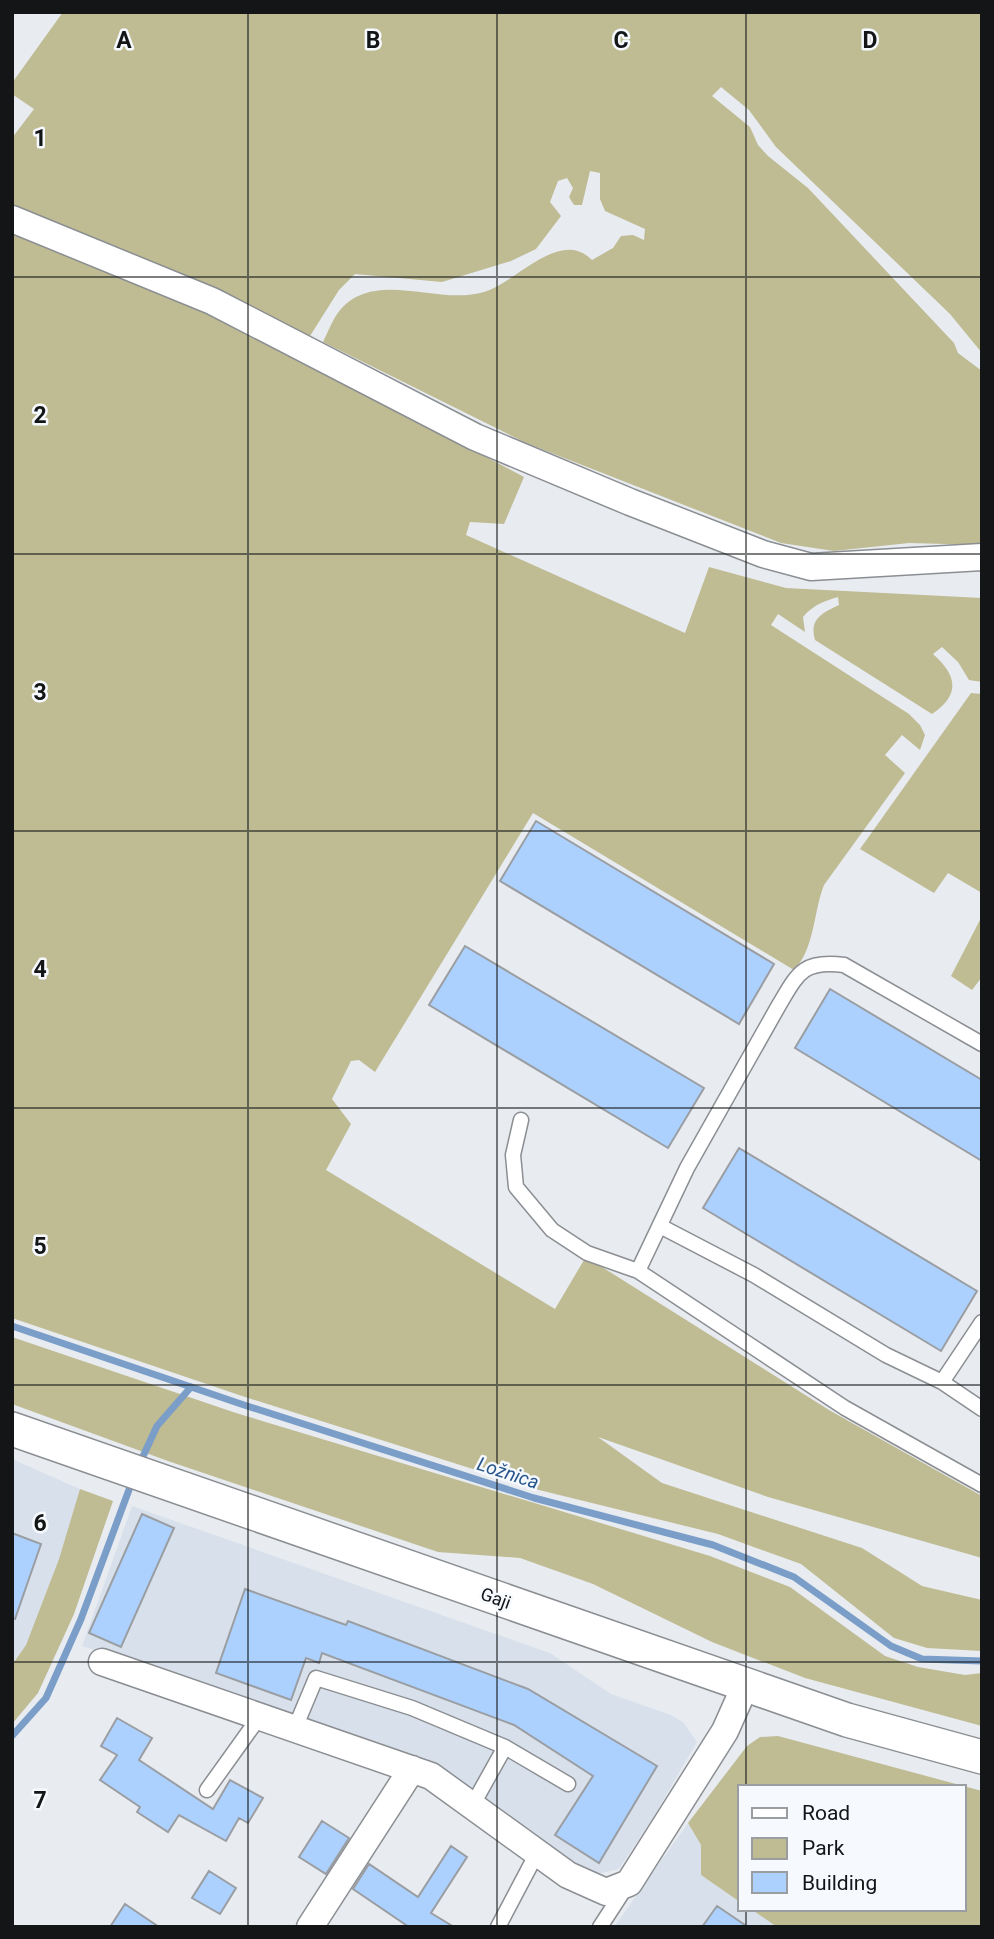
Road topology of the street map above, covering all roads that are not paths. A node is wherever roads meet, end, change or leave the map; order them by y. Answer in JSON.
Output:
{"nodes":[{"id":1,"x":12,"y":219,"type":"edge"},
{"id":2,"x":982,"y":557,"type":"edge"},
{"id":3,"x":982,"y":1044,"type":"edge"},
{"id":4,"x":522,"y":1120,"type":"dead end"},
{"id":5,"x":660,"y":1226,"type":"junction"},
{"id":6,"x":638,"y":1271,"type":"junction"},
{"id":7,"x":982,"y":1322,"type":"edge"},
{"id":8,"x":942,"y":1382,"type":"junction"},
{"id":9,"x":982,"y":1409,"type":"edge"},
{"id":10,"x":12,"y":1429,"type":"edge"},
{"id":11,"x":982,"y":1485,"type":"edge"},
{"id":12,"x":102,"y":1662,"type":"dead end"},
{"id":13,"x":746,"y":1684,"type":"junction"},
{"id":14,"x":260,"y":1716,"type":"junction"},
{"id":15,"x":295,"y":1728,"type":"junction"},
{"id":16,"x":505,"y":1747,"type":"junction"},
{"id":17,"x":982,"y":1757,"type":"edge"},
{"id":18,"x":412,"y":1769,"type":"junction"},
{"id":19,"x":568,"y":1784,"type":"dead end"},
{"id":20,"x":207,"y":1790,"type":"dead end"},
{"id":21,"x":472,"y":1806,"type":"junction"},
{"id":22,"x":537,"y":1853,"type":"junction"},
{"id":23,"x":629,"y":1883,"type":"junction"},
{"id":24,"x":310,"y":1927,"type":"edge"},
{"id":25,"x":498,"y":1927,"type":"edge"},
{"id":26,"x":600,"y":1927,"type":"edge"}],
"edges":[{"from":1,"to":2,"type":"street"},
{"from":3,"to":5,"type":"lane"},
{"from":4,"to":6,"type":"lane"},
{"from":5,"to":6,"type":"lane"},
{"from":5,"to":8,"type":"lane"},
{"from":6,"to":11,"type":"lane"},
{"from":7,"to":8,"type":"lane"},
{"from":8,"to":9,"type":"lane"},
{"from":10,"to":13,"type":"street","name":"Gaji"},
{"from":12,"to":14,"type":"street"},
{"from":13,"to":17,"type":"street","name":"Gaji"},
{"from":13,"to":23,"type":"street"},
{"from":14,"to":15,"type":"street"},
{"from":14,"to":20,"type":"lane"},
{"from":15,"to":16,"type":"lane"},
{"from":15,"to":18,"type":"street"},
{"from":16,"to":19,"type":"lane"},
{"from":16,"to":21,"type":"lane"},
{"from":18,"to":21,"type":"street"},
{"from":18,"to":24,"type":"street"},
{"from":21,"to":22,"type":"street"},
{"from":22,"to":23,"type":"street"},
{"from":22,"to":25,"type":"lane"},
{"from":23,"to":26,"type":"lane"}]}
